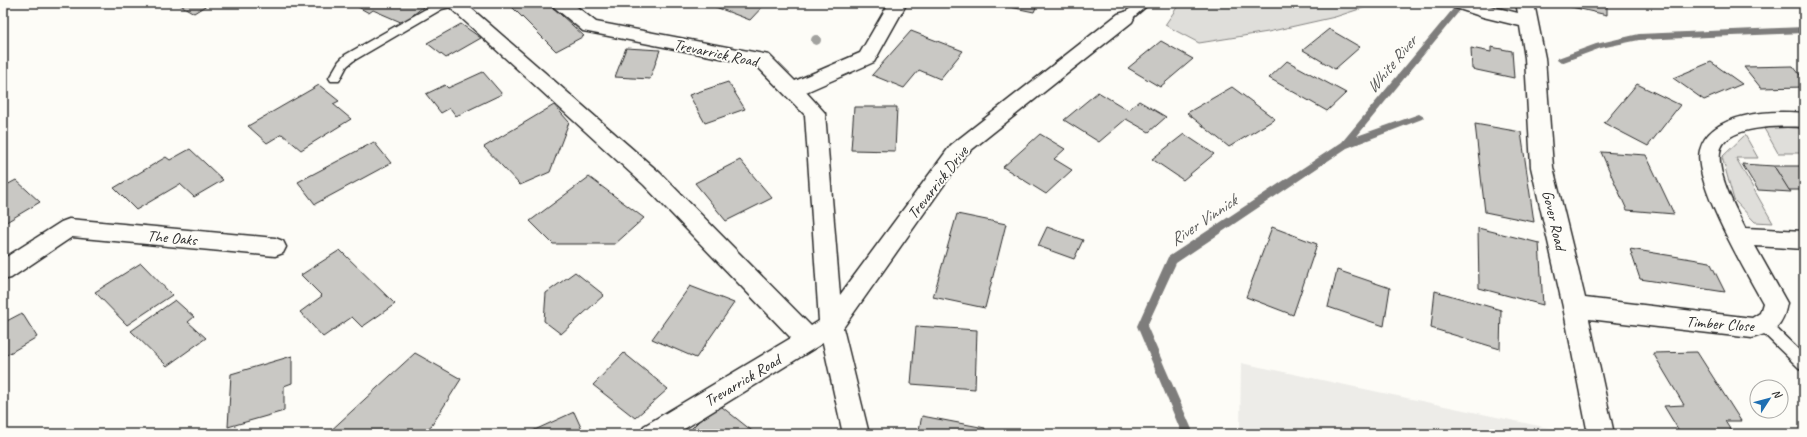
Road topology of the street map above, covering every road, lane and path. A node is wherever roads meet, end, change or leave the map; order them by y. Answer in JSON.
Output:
{"nodes":[{"id":1,"x":454,"y":3,"type":"edge"},
{"id":2,"x":560,"y":3,"type":"edge"},
{"id":3,"x":898,"y":3,"type":"edge"},
{"id":4,"x":1145,"y":3,"type":"edge"},
{"id":5,"x":1459,"y":3,"type":"edge"},
{"id":6,"x":1527,"y":12,"type":"edge"},
{"id":7,"x":1125,"y":18,"type":"joint"},
{"id":8,"x":335,"y":78,"type":"dead end"},
{"id":9,"x":792,"y":90,"type":"junction"},
{"id":10,"x":1804,"y":120,"type":"edge"},
{"id":11,"x":1738,"y":236,"type":"junction"},
{"id":12,"x":1804,"y":240,"type":"edge"},
{"id":13,"x":275,"y":247,"type":"dead end"},
{"id":14,"x":3,"y":271,"type":"edge"},
{"id":15,"x":1575,"y":307,"type":"junction"},
{"id":16,"x":1764,"y":325,"type":"junction"},
{"id":17,"x":831,"y":326,"type":"junction"},
{"id":18,"x":809,"y":340,"type":"junction"},
{"id":19,"x":1804,"y":364,"type":"edge"},
{"id":20,"x":653,"y":434,"type":"edge"},
{"id":21,"x":856,"y":434,"type":"edge"},
{"id":22,"x":1601,"y":434,"type":"edge"}],
"edges":[{"from":1,"to":8,"type":"lane"},
{"from":1,"to":18,"type":"street"},
{"from":2,"to":9,"type":"street","name":"Trevarrick Road"},
{"from":3,"to":9,"type":"street"},
{"from":4,"to":7,"type":"lane"},
{"from":5,"to":6,"type":"street"},
{"from":6,"to":15,"type":"street","name":"Gover Road"},
{"from":7,"to":17,"type":"street","name":"Trevarrick Drive"},
{"from":9,"to":17,"type":"street","name":"Trevarrick Road"},
{"from":10,"to":11,"type":"street","name":"Timber Close"},
{"from":11,"to":12,"type":"street"},
{"from":11,"to":16,"type":"street","name":"Timber Close"},
{"from":13,"to":14,"type":"street","name":"The Oaks"},
{"from":15,"to":16,"type":"street","name":"Timber Close"},
{"from":15,"to":22,"type":"street","name":"Gover Road"},
{"from":16,"to":19,"type":"lane"},
{"from":17,"to":18,"type":"street","name":"Trevarrick Road"},
{"from":17,"to":21,"type":"street","name":"Trevarrick Road"},
{"from":18,"to":20,"type":"street","name":"Trevarrick Road"}]}
